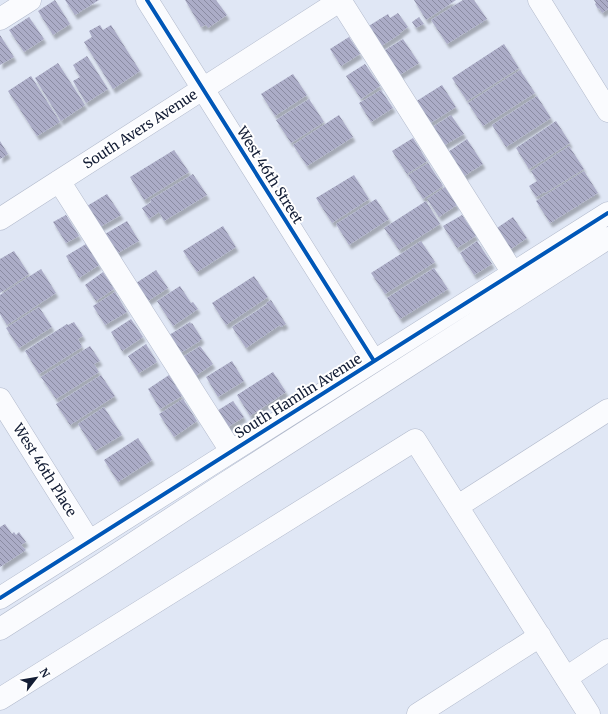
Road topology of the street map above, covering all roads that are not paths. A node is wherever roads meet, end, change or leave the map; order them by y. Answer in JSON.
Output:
{"nodes":[{"id":1,"x":30,"y":0,"type":"edge"},
{"id":2,"x":147,"y":0,"type":"edge"},
{"id":3,"x":340,"y":0,"type":"edge"},
{"id":4,"x":538,"y":0,"type":"edge"},
{"id":5,"x":0,"y":19,"type":"edge"},
{"id":6,"x":203,"y":88,"type":"junction"},
{"id":7,"x":608,"y":111,"type":"edge"},
{"id":8,"x":59,"y":181,"type":"junction"},
{"id":9,"x":608,"y":213,"type":"edge"},
{"id":10,"x":0,"y":219,"type":"edge"},
{"id":11,"x":608,"y":238,"type":"edge"},
{"id":12,"x":513,"y":273,"type":"junction"},
{"id":13,"x":374,"y":361,"type":"junction"},
{"id":14,"x":0,"y":399,"type":"edge"},
{"id":15,"x":608,"y":410,"type":"edge"},
{"id":16,"x":231,"y":451,"type":"junction"},
{"id":17,"x":458,"y":506,"type":"junction"},
{"id":18,"x":89,"y":541,"type":"junction"},
{"id":19,"x":0,"y":598,"type":"edge"},
{"id":20,"x":0,"y":629,"type":"edge"},
{"id":21,"x":540,"y":636,"type":"junction"},
{"id":22,"x":608,"y":650,"type":"edge"},
{"id":23,"x":566,"y":678,"type":"junction"},
{"id":24,"x":0,"y":699,"type":"edge"},
{"id":25,"x":418,"y":714,"type":"edge"},
{"id":26,"x":589,"y":714,"type":"edge"}],
"edges":[{"from":1,"to":5,"type":"street"},
{"from":2,"to":6,"type":"street","name":"West 46th Street"},
{"from":3,"to":6,"type":"street","name":"South Avers Avenue"},
{"from":3,"to":12,"type":"street"},
{"from":4,"to":7,"type":"street"},
{"from":6,"to":8,"type":"street","name":"South Avers Avenue"},
{"from":6,"to":13,"type":"street","name":"West 46th Street"},
{"from":8,"to":10,"type":"street","name":"South Avers Avenue"},
{"from":8,"to":16,"type":"street"},
{"from":9,"to":12,"type":"street","name":"South Hamlin Avenue"},
{"from":11,"to":20,"type":"street"},
{"from":12,"to":13,"type":"street","name":"South Hamlin Avenue"},
{"from":13,"to":16,"type":"street","name":"South Hamlin Avenue"},
{"from":14,"to":18,"type":"street","name":"West 46th Place"},
{"from":15,"to":17,"type":"street"},
{"from":16,"to":18,"type":"street","name":"South Hamlin Avenue"},
{"from":17,"to":21,"type":"street"},
{"from":17,"to":24,"type":"street"},
{"from":18,"to":19,"type":"street","name":"South Hamlin Avenue"},
{"from":21,"to":23,"type":"street"},
{"from":21,"to":25,"type":"street"},
{"from":22,"to":23,"type":"street"},
{"from":23,"to":26,"type":"street"}]}
